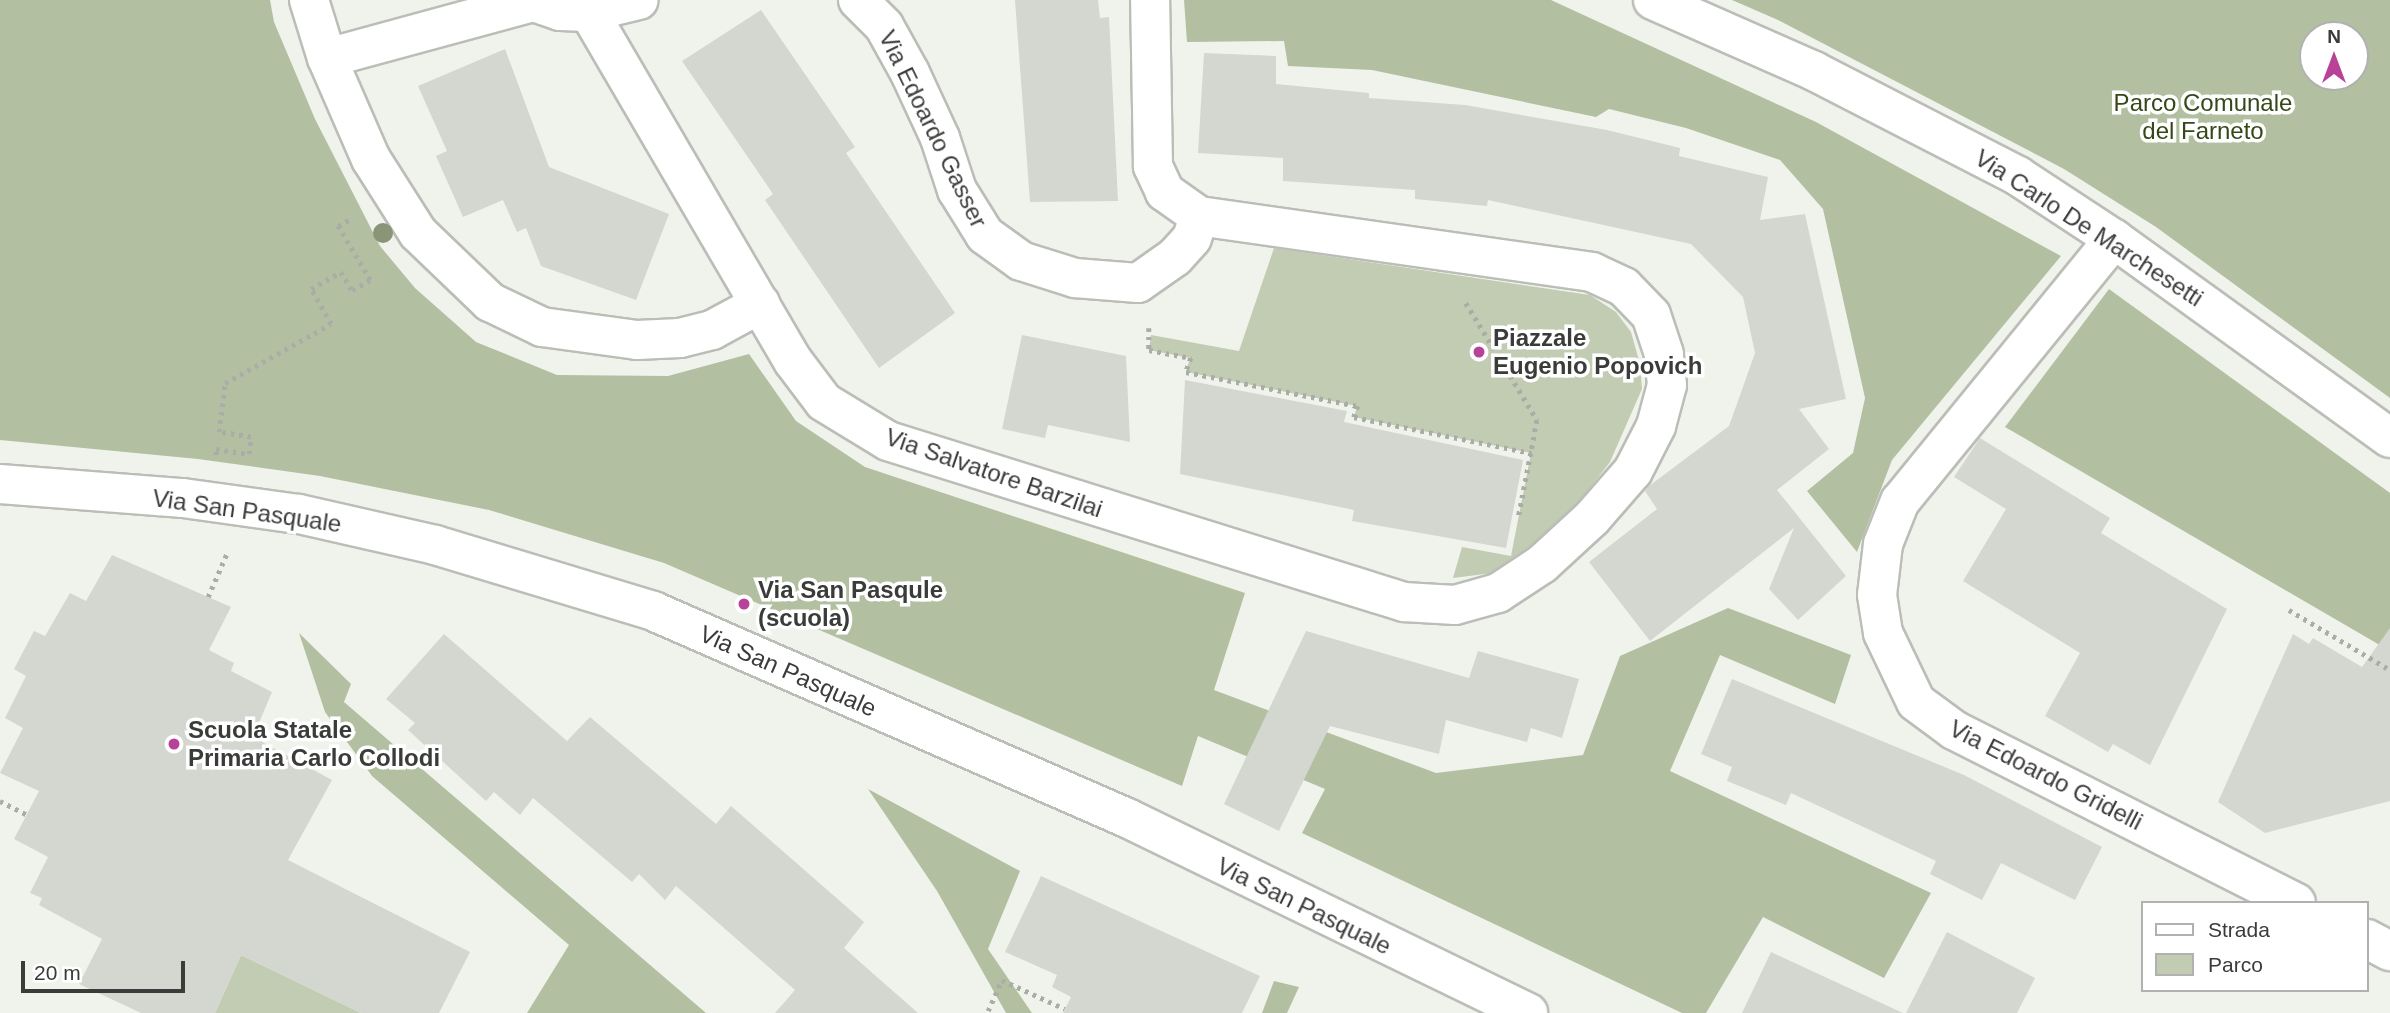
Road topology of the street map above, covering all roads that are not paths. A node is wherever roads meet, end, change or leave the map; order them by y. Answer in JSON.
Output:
{"nodes":[{"id":1,"x":309,"y":0,"type":"edge"},
{"id":2,"x":639,"y":0,"type":"edge"},
{"id":3,"x":858,"y":0,"type":"edge"},
{"id":4,"x":1150,"y":0,"type":"edge"},
{"id":5,"x":1653,"y":0,"type":"edge"},
{"id":6,"x":529,"y":2,"type":"edge"},
{"id":7,"x":589,"y":12,"type":"junction"},
{"id":8,"x":327,"y":58,"type":"junction"},
{"id":9,"x":1199,"y":216,"type":"junction"},
{"id":10,"x":2114,"y":239,"type":"junction"},
{"id":11,"x":760,"y":304,"type":"junction"},
{"id":12,"x":2390,"y":438,"type":"edge"},
{"id":13,"x":0,"y":484,"type":"edge"},
{"id":14,"x":2292,"y":901,"type":"edge"},
{"id":15,"x":2369,"y":940,"type":"edge"},
{"id":16,"x":2390,"y":951,"type":"edge"},
{"id":17,"x":1528,"y":1013,"type":"edge"}],
"edges":[{"from":1,"to":8,"type":"street"},
{"from":2,"to":7,"type":"street"},
{"from":3,"to":9,"type":"street","name":"Via Edoardo Gasser"},
{"from":4,"to":9,"type":"street"},
{"from":5,"to":10,"type":"street","name":"Via Carlo De Marchesetti"},
{"from":6,"to":7,"type":"street"},
{"from":6,"to":8,"type":"street"},
{"from":7,"to":11,"type":"street","name":"Via Salvatore Barzilai"},
{"from":8,"to":11,"type":"street"},
{"from":9,"to":11,"type":"street","name":"Via Salvatore Barzilai"},
{"from":10,"to":12,"type":"street","name":"Via Carlo De Marchesetti"},
{"from":10,"to":14,"type":"street","name":"Via Edoardo Gridelli"},
{"from":13,"to":17,"type":"street","name":"Via San Pasquale"},
{"from":15,"to":16,"type":"street"}]}
